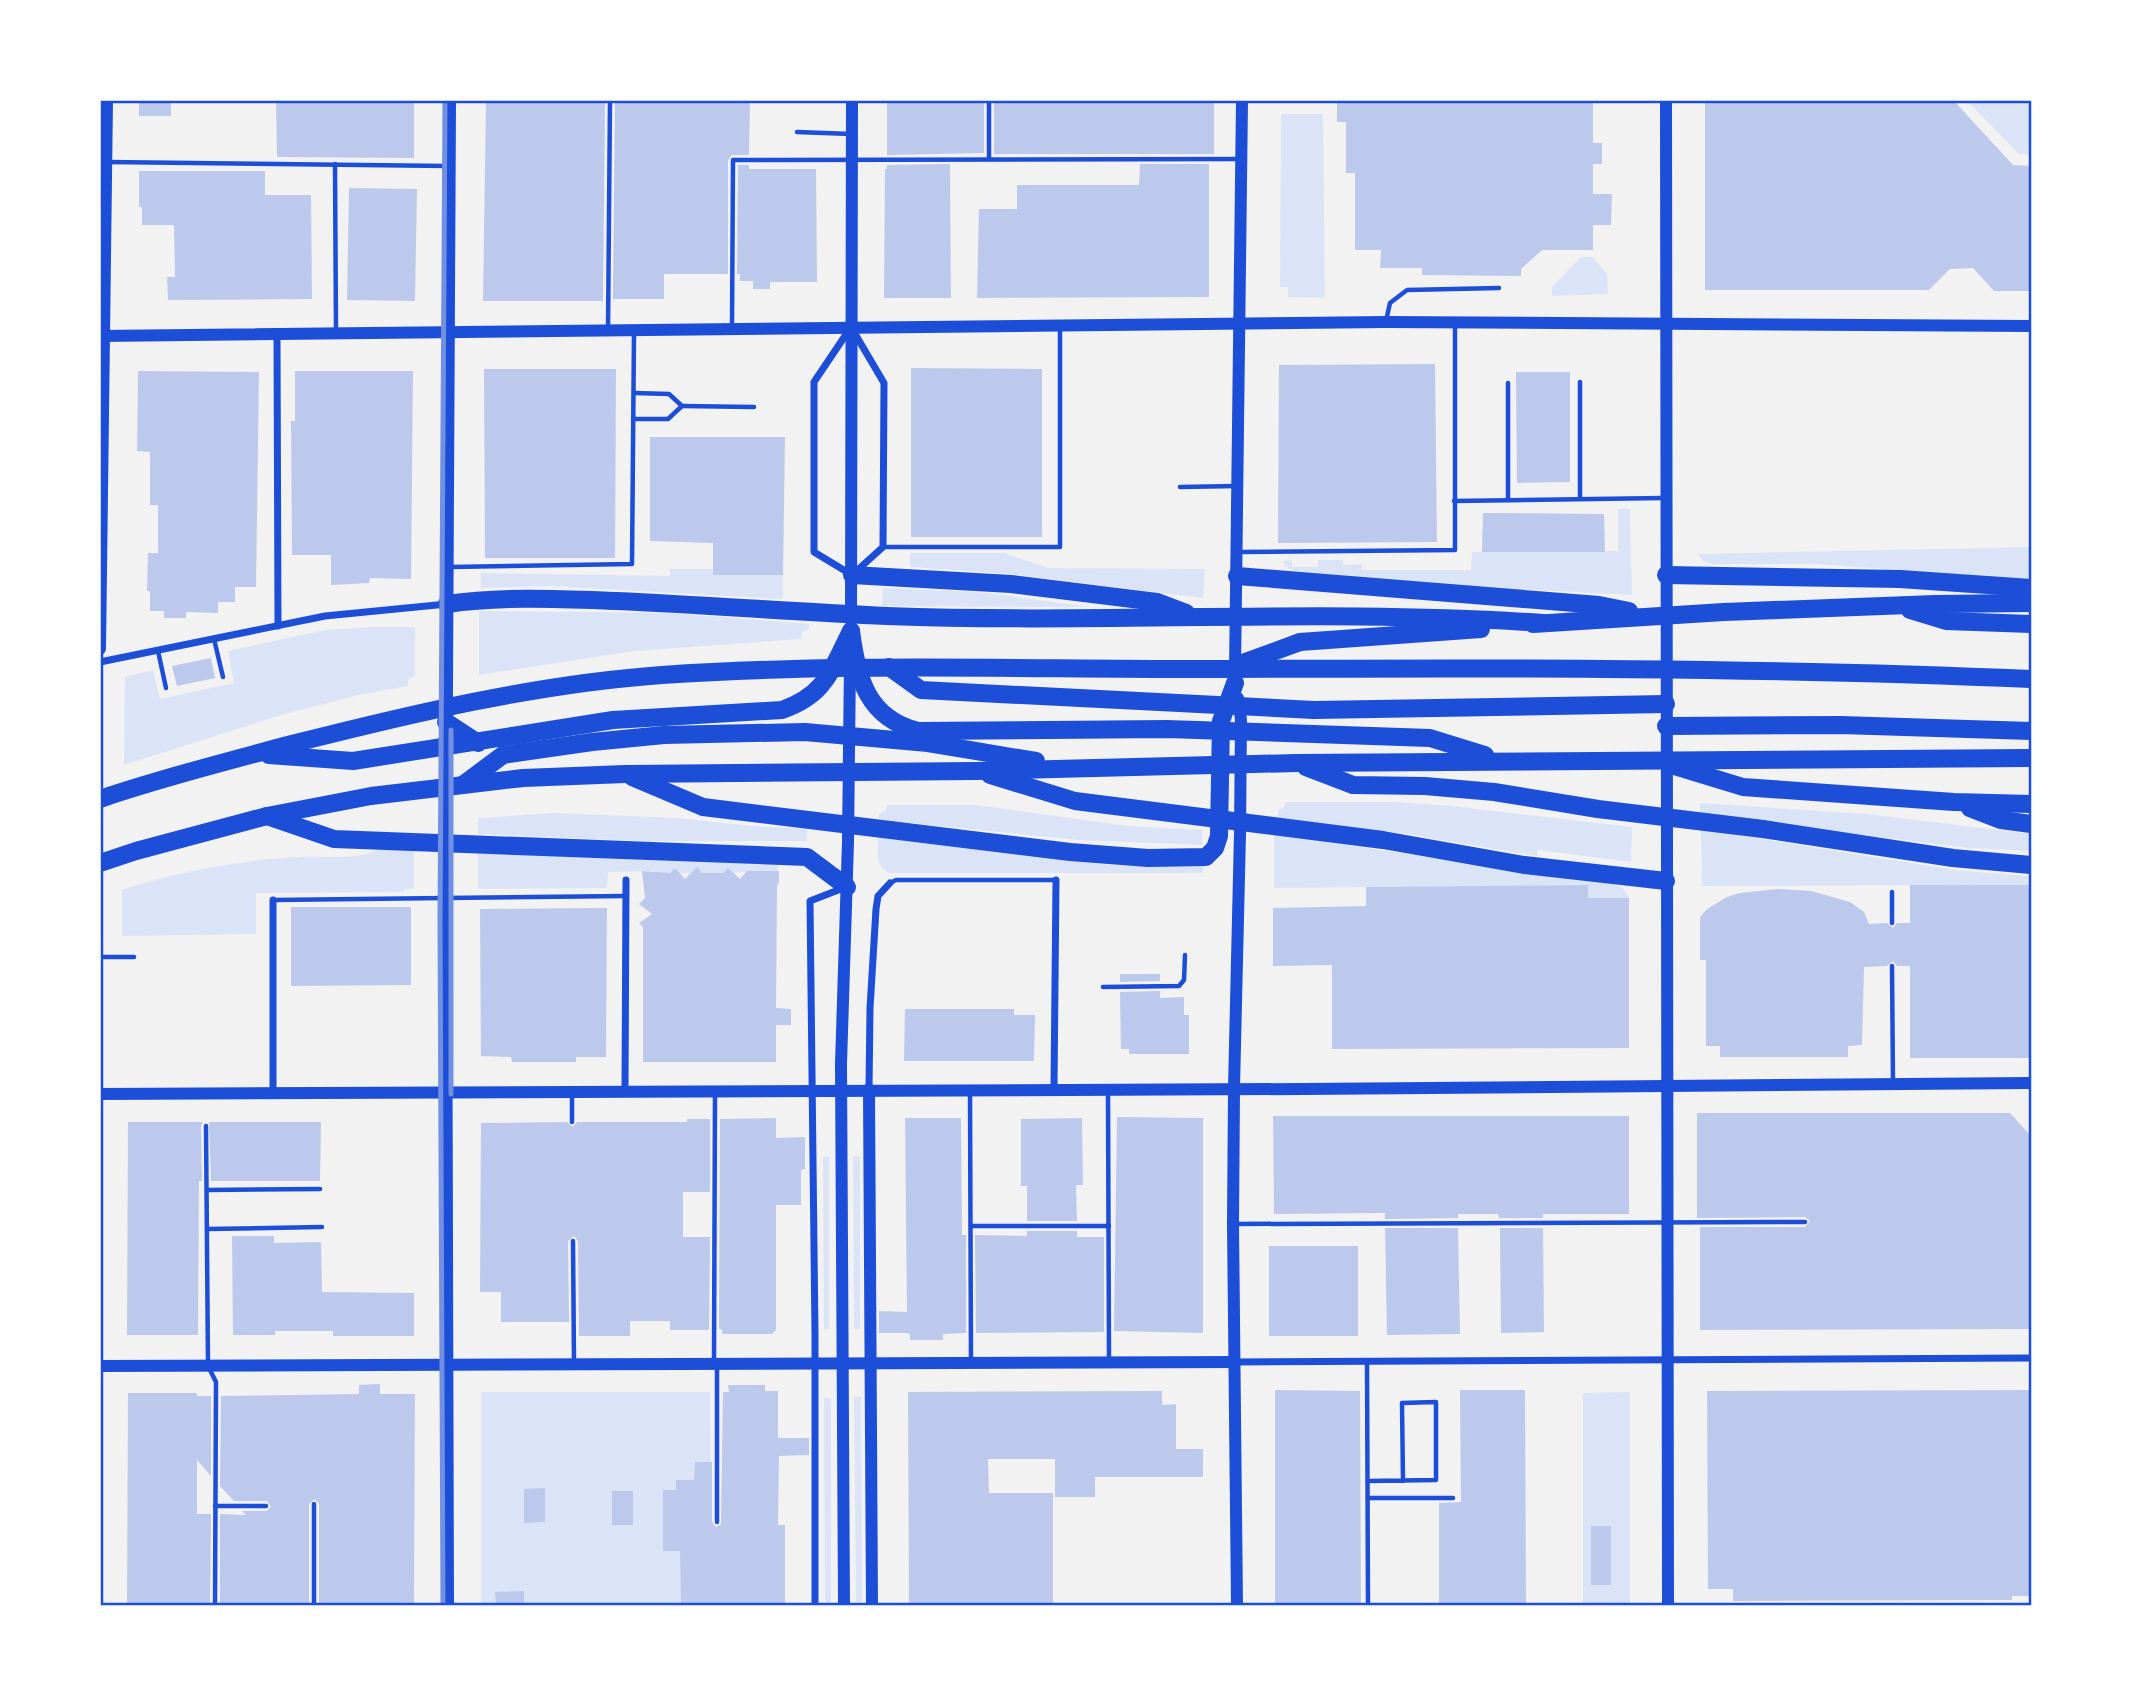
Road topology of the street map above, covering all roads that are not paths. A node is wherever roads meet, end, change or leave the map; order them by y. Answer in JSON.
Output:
{"nodes":[{"id":1,"x":107,"y":100,"type":"edge"},
{"id":2,"x":450,"y":100,"type":"edge"},
{"id":3,"x":610,"y":100,"type":"edge"},
{"id":4,"x":852,"y":100,"type":"edge"},
{"id":5,"x":989,"y":100,"type":"edge"},
{"id":6,"x":1241,"y":100,"type":"edge"},
{"id":7,"x":1666,"y":100,"type":"edge"},
{"id":8,"x":797,"y":132,"type":"dead end"},
{"id":9,"x":852,"y":134,"type":"junction"},
{"id":10,"x":989,"y":159,"type":"junction"},
{"id":11,"x":1241,"y":159,"type":"junction"},
{"id":12,"x":852,"y":160,"type":"junction"},
{"id":13,"x":106,"y":162,"type":"junction"},
{"id":14,"x":335,"y":164,"type":"junction"},
{"id":15,"x":450,"y":166,"type":"junction"},
{"id":16,"x":1499,"y":288,"type":"dead end"},
{"id":17,"x":1386,"y":322,"type":"junction"},
{"id":18,"x":1455,"y":323,"type":"junction"},
{"id":19,"x":1668,"y":323,"type":"junction"},
{"id":20,"x":1239,"y":325,"type":"junction"},
{"id":21,"x":1060,"y":326,"type":"junction"},
{"id":22,"x":2031,"y":326,"type":"edge"},
{"id":23,"x":850,"y":327,"type":"junction"},
{"id":24,"x":732,"y":330,"type":"junction"},
{"id":25,"x":608,"y":331,"type":"junction"},
{"id":26,"x":634,"y":331,"type":"junction"},
{"id":27,"x":448,"y":334,"type":"junction"},
{"id":28,"x":277,"y":335,"type":"junction"},
{"id":29,"x":336,"y":335,"type":"junction"},
{"id":30,"x":102,"y":336,"type":"edge"},
{"id":31,"x":1580,"y":382,"type":"dead end"},
{"id":32,"x":1508,"y":383,"type":"dead end"},
{"id":33,"x":634,"y":393,"type":"junction"},
{"id":34,"x":682,"y":406,"type":"junction"},
{"id":35,"x":754,"y":407,"type":"dead end"},
{"id":36,"x":633,"y":419,"type":"junction"},
{"id":37,"x":1238,"y":486,"type":"junction"},
{"id":38,"x":1180,"y":487,"type":"dead end"},
{"id":39,"x":1667,"y":498,"type":"junction"},
{"id":40,"x":1580,"y":499,"type":"junction"},
{"id":41,"x":1508,"y":500,"type":"junction"},
{"id":42,"x":1454,"y":501,"type":"junction"},
{"id":43,"x":883,"y":547,"type":"junction"},
{"id":44,"x":1237,"y":552,"type":"junction"},
{"id":45,"x":447,"y":567,"type":"junction"},
{"id":46,"x":852,"y":575,"type":"junction"},
{"id":47,"x":1666,"y":575,"type":"junction"},
{"id":48,"x":1236,"y":582,"type":"junction"},
{"id":49,"x":2031,"y":588,"type":"edge"},
{"id":50,"x":2031,"y":603,"type":"edge"},
{"id":51,"x":447,"y":604,"type":"junction"},
{"id":52,"x":1896,"y":606,"type":"junction"},
{"id":53,"x":1653,"y":616,"type":"junction"},
{"id":54,"x":1196,"y":617,"type":"junction"},
{"id":55,"x":1543,"y":623,"type":"junction"},
{"id":56,"x":2031,"y":624,"type":"edge"},
{"id":57,"x":278,"y":626,"type":"junction"},
{"id":58,"x":851,"y":631,"type":"junction"},
{"id":59,"x":214,"y":639,"type":"junction"},
{"id":60,"x":100,"y":649,"type":"edge"},
{"id":61,"x":158,"y":650,"type":"junction"},
{"id":62,"x":100,"y":662,"type":"edge"},
{"id":63,"x":888,"y":667,"type":"junction"},
{"id":64,"x":1231,"y":676,"type":"junction"},
{"id":65,"x":223,"y":677,"type":"dead end"},
{"id":66,"x":2031,"y":679,"type":"edge"},
{"id":67,"x":166,"y":688,"type":"dead end"},
{"id":68,"x":1666,"y":704,"type":"junction"},
{"id":69,"x":446,"y":722,"type":"junction"},
{"id":70,"x":1666,"y":726,"type":"junction"},
{"id":71,"x":2031,"y":731,"type":"edge"},
{"id":72,"x":253,"y":754,"type":"junction"},
{"id":73,"x":503,"y":755,"type":"junction"},
{"id":74,"x":2031,"y":758,"type":"edge"},
{"id":75,"x":1657,"y":760,"type":"junction"},
{"id":76,"x":1503,"y":761,"type":"junction"},
{"id":77,"x":1296,"y":763,"type":"junction"},
{"id":78,"x":1074,"y":768,"type":"junction"},
{"id":79,"x":977,"y":771,"type":"junction"},
{"id":80,"x":625,"y":774,"type":"junction"},
{"id":81,"x":446,"y":798,"type":"junction"},
{"id":82,"x":100,"y":799,"type":"edge"},
{"id":83,"x":1954,"y":802,"type":"junction"},
{"id":84,"x":2031,"y":804,"type":"edge"},
{"id":85,"x":267,"y":816,"type":"junction"},
{"id":86,"x":2031,"y":824,"type":"edge"},
{"id":87,"x":100,"y":863,"type":"edge"},
{"id":88,"x":2031,"y":865,"type":"edge"},
{"id":89,"x":626,"y":880,"type":"dead end"},
{"id":90,"x":1056,"y":880,"type":"joint"},
{"id":91,"x":1666,"y":881,"type":"junction"},
{"id":92,"x":890,"y":883,"type":"joint"},
{"id":93,"x":847,"y":887,"type":"junction"},
{"id":94,"x":1892,"y":892,"type":"dead end"},
{"id":95,"x":626,"y":896,"type":"junction"},
{"id":96,"x":446,"y":898,"type":"junction"},
{"id":97,"x":273,"y":900,"type":"joint"},
{"id":98,"x":1892,"y":923,"type":"dead end"},
{"id":99,"x":1185,"y":955,"type":"dead end"},
{"id":100,"x":100,"y":957,"type":"edge"},
{"id":101,"x":134,"y":957,"type":"dead end"},
{"id":102,"x":1892,"y":966,"type":"dead end"},
{"id":103,"x":1103,"y":987,"type":"dead end"},
{"id":104,"x":2031,"y":1083,"type":"edge"},
{"id":105,"x":1892,"y":1084,"type":"junction"},
{"id":106,"x":1666,"y":1085,"type":"junction"},
{"id":107,"x":1234,"y":1088,"type":"junction"},
{"id":108,"x":841,"y":1089,"type":"junction"},
{"id":109,"x":971,"y":1089,"type":"junction"},
{"id":110,"x":1054,"y":1089,"type":"junction"},
{"id":111,"x":1108,"y":1089,"type":"junction"},
{"id":112,"x":812,"y":1090,"type":"junction"},
{"id":113,"x":869,"y":1090,"type":"junction"},
{"id":114,"x":625,"y":1091,"type":"junction"},
{"id":115,"x":715,"y":1091,"type":"junction"},
{"id":116,"x":446,"y":1092,"type":"junction"},
{"id":117,"x":572,"y":1092,"type":"junction"},
{"id":118,"x":100,"y":1094,"type":"edge"},
{"id":119,"x":273,"y":1094,"type":"junction"},
{"id":120,"x":572,"y":1122,"type":"dead end"},
{"id":121,"x":206,"y":1126,"type":"dead end"},
{"id":122,"x":320,"y":1189,"type":"dead end"},
{"id":123,"x":207,"y":1190,"type":"junction"},
{"id":124,"x":1666,"y":1222,"type":"junction"},
{"id":125,"x":1805,"y":1222,"type":"dead end"},
{"id":126,"x":1233,"y":1224,"type":"junction"},
{"id":127,"x":971,"y":1226,"type":"junction"},
{"id":128,"x":1109,"y":1226,"type":"junction"},
{"id":129,"x":321,"y":1227,"type":"dead end"},
{"id":130,"x":207,"y":1229,"type":"junction"},
{"id":131,"x":573,"y":1241,"type":"dead end"},
{"id":132,"x":2031,"y":1358,"type":"edge"},
{"id":133,"x":1667,"y":1360,"type":"junction"},
{"id":134,"x":1367,"y":1361,"type":"junction"},
{"id":135,"x":971,"y":1362,"type":"junction"},
{"id":136,"x":1109,"y":1362,"type":"junction"},
{"id":137,"x":1235,"y":1362,"type":"junction"},
{"id":138,"x":870,"y":1363,"type":"junction"},
{"id":139,"x":574,"y":1364,"type":"junction"},
{"id":140,"x":716,"y":1364,"type":"junction"},
{"id":141,"x":816,"y":1364,"type":"junction"},
{"id":142,"x":842,"y":1364,"type":"junction"},
{"id":143,"x":447,"y":1365,"type":"junction"},
{"id":144,"x":100,"y":1366,"type":"edge"},
{"id":145,"x":208,"y":1366,"type":"junction"},
{"id":146,"x":1403,"y":1480,"type":"junction"},
{"id":147,"x":1368,"y":1481,"type":"junction"},
{"id":148,"x":1368,"y":1498,"type":"junction"},
{"id":149,"x":1453,"y":1498,"type":"dead end"},
{"id":150,"x":314,"y":1504,"type":"dead end"},
{"id":151,"x":215,"y":1506,"type":"junction"},
{"id":152,"x":266,"y":1506,"type":"dead end"},
{"id":153,"x":717,"y":1522,"type":"dead end"},
{"id":154,"x":215,"y":1606,"type":"edge"},
{"id":155,"x":314,"y":1606,"type":"edge"},
{"id":156,"x":448,"y":1606,"type":"edge"},
{"id":157,"x":815,"y":1606,"type":"edge"},
{"id":158,"x":844,"y":1606,"type":"edge"},
{"id":159,"x":872,"y":1606,"type":"edge"},
{"id":160,"x":1237,"y":1606,"type":"edge"},
{"id":161,"x":1367,"y":1606,"type":"edge"},
{"id":162,"x":1668,"y":1606,"type":"edge"}],
"edges":[{"from":1,"to":13,"type":"main road"},
{"from":2,"to":15,"type":"main road"},
{"from":3,"to":25,"type":"lane"},
{"from":4,"to":9,"type":"main road"},
{"from":5,"to":10,"type":"lane"},
{"from":6,"to":11,"type":"main road"},
{"from":7,"to":19,"type":"main road"},
{"from":8,"to":9,"type":"lane"},
{"from":9,"to":12,"type":"main road"},
{"from":10,"to":11,"type":"lane"},
{"from":10,"to":12,"type":"lane"},
{"from":11,"to":20,"type":"main road"},
{"from":12,"to":23,"type":"main road"},
{"from":12,"to":24,"type":"lane"},
{"from":13,"to":14,"type":"lane"},
{"from":13,"to":30,"type":"main road"},
{"from":14,"to":15,"type":"lane"},
{"from":14,"to":29,"type":"lane"},
{"from":15,"to":27,"type":"main road"},
{"from":16,"to":17,"type":"lane"},
{"from":17,"to":18,"type":"main road"},
{"from":17,"to":20,"type":"main road"},
{"from":18,"to":19,"type":"main road"},
{"from":18,"to":42,"type":"lane"},
{"from":19,"to":22,"type":"main road"},
{"from":19,"to":39,"type":"main road"},
{"from":20,"to":21,"type":"main road"},
{"from":20,"to":37,"type":"main road"},
{"from":21,"to":23,"type":"main road"},
{"from":21,"to":43,"type":"lane"},
{"from":23,"to":24,"type":"main road"},
{"from":23,"to":43,"type":"street"},
{"from":23,"to":46,"type":"main road"},
{"from":23,"to":46,"type":"street"},
{"from":24,"to":26,"type":"main road"},
{"from":25,"to":26,"type":"main road"},
{"from":25,"to":27,"type":"main road"},
{"from":26,"to":33,"type":"lane"},
{"from":27,"to":29,"type":"main road"},
{"from":27,"to":45,"type":"main road"},
{"from":28,"to":29,"type":"main road"},
{"from":28,"to":30,"type":"main road"},
{"from":28,"to":57,"type":"street"},
{"from":30,"to":60,"type":"main road"},
{"from":31,"to":40,"type":"lane"},
{"from":32,"to":41,"type":"lane"},
{"from":33,"to":34,"type":"lane"},
{"from":33,"to":36,"type":"lane"},
{"from":34,"to":35,"type":"lane"},
{"from":34,"to":36,"type":"lane"},
{"from":36,"to":45,"type":"lane"},
{"from":37,"to":38,"type":"lane"},
{"from":37,"to":44,"type":"main road"},
{"from":39,"to":40,"type":"lane"},
{"from":39,"to":47,"type":"main road"},
{"from":40,"to":41,"type":"lane"},
{"from":41,"to":42,"type":"lane"},
{"from":42,"to":44,"type":"lane"},
{"from":43,"to":46,"type":"street"},
{"from":44,"to":48,"type":"main road"},
{"from":45,"to":51,"type":"main road"},
{"from":46,"to":54,"type":"highway"},
{"from":46,"to":58,"type":"main road"},
{"from":47,"to":49,"type":"highway"},
{"from":47,"to":68,"type":"main road"},
{"from":48,"to":53,"type":"highway"},
{"from":48,"to":64,"type":"main road"},
{"from":50,"to":52,"type":"highway"},
{"from":51,"to":54,"type":"highway"},
{"from":51,"to":57,"type":"street"},
{"from":51,"to":69,"type":"main road"},
{"from":52,"to":53,"type":"highway"},
{"from":52,"to":56,"type":"highway"},
{"from":53,"to":55,"type":"highway"},
{"from":54,"to":55,"type":"highway"},
{"from":55,"to":64,"type":"highway"},
{"from":57,"to":59,"type":"street"},
{"from":58,"to":72,"type":"highway"},
{"from":58,"to":76,"type":"highway"},
{"from":58,"to":93,"type":"main road"},
{"from":59,"to":61,"type":"street"},
{"from":59,"to":65,"type":"lane"},
{"from":61,"to":62,"type":"street"},
{"from":61,"to":67,"type":"lane"},
{"from":63,"to":64,"type":"highway"},
{"from":63,"to":68,"type":"highway"},
{"from":63,"to":72,"type":"highway"},
{"from":64,"to":66,"type":"highway"},
{"from":64,"to":80,"type":"highway"},
{"from":64,"to":107,"type":"main road"},
{"from":68,"to":70,"type":"main road"},
{"from":69,"to":73,"type":"highway"},
{"from":69,"to":81,"type":"main road"},
{"from":70,"to":71,"type":"highway"},
{"from":70,"to":91,"type":"main road"},
{"from":72,"to":82,"type":"highway"},
{"from":73,"to":78,"type":"highway"},
{"from":73,"to":81,"type":"highway"},
{"from":74,"to":75,"type":"highway"},
{"from":75,"to":76,"type":"highway"},
{"from":75,"to":83,"type":"highway"},
{"from":76,"to":77,"type":"highway"},
{"from":77,"to":78,"type":"highway"},
{"from":77,"to":88,"type":"highway"},
{"from":78,"to":79,"type":"highway"},
{"from":79,"to":80,"type":"highway"},
{"from":79,"to":91,"type":"highway"},
{"from":80,"to":85,"type":"highway"},
{"from":81,"to":96,"type":"main road"},
{"from":83,"to":84,"type":"highway"},
{"from":83,"to":86,"type":"highway"},
{"from":85,"to":87,"type":"highway"},
{"from":85,"to":93,"type":"highway"},
{"from":89,"to":95,"type":"street"},
{"from":90,"to":92,"type":"lane"},
{"from":90,"to":110,"type":"street"},
{"from":91,"to":106,"type":"main road"},
{"from":92,"to":113,"type":"street"},
{"from":93,"to":108,"type":"main road"},
{"from":93,"to":112,"type":"street"},
{"from":94,"to":98,"type":"lane"},
{"from":95,"to":96,"type":"lane"},
{"from":95,"to":114,"type":"street"},
{"from":96,"to":97,"type":"lane"},
{"from":96,"to":116,"type":"main road"},
{"from":97,"to":119,"type":"street"},
{"from":99,"to":103,"type":"lane"},
{"from":100,"to":101,"type":"lane"},
{"from":102,"to":105,"type":"lane"},
{"from":104,"to":105,"type":"main road"},
{"from":105,"to":106,"type":"main road"},
{"from":106,"to":107,"type":"main road"},
{"from":106,"to":124,"type":"main road"},
{"from":107,"to":111,"type":"main road"},
{"from":107,"to":126,"type":"main road"},
{"from":108,"to":112,"type":"main road"},
{"from":108,"to":113,"type":"main road"},
{"from":108,"to":142,"type":"main road"},
{"from":109,"to":110,"type":"main road"},
{"from":109,"to":113,"type":"main road"},
{"from":109,"to":127,"type":"lane"},
{"from":110,"to":111,"type":"main road"},
{"from":111,"to":128,"type":"lane"},
{"from":112,"to":115,"type":"main road"},
{"from":112,"to":141,"type":"street"},
{"from":113,"to":138,"type":"main road"},
{"from":114,"to":115,"type":"main road"},
{"from":114,"to":117,"type":"main road"},
{"from":115,"to":140,"type":"lane"},
{"from":116,"to":117,"type":"main road"},
{"from":116,"to":119,"type":"main road"},
{"from":116,"to":143,"type":"main road"},
{"from":117,"to":120,"type":"lane"},
{"from":118,"to":119,"type":"main road"},
{"from":121,"to":123,"type":"lane"},
{"from":122,"to":123,"type":"lane"},
{"from":123,"to":130,"type":"lane"},
{"from":124,"to":125,"type":"lane"},
{"from":124,"to":126,"type":"lane"},
{"from":124,"to":133,"type":"main road"},
{"from":126,"to":137,"type":"main road"},
{"from":127,"to":128,"type":"lane"},
{"from":127,"to":135,"type":"lane"},
{"from":128,"to":136,"type":"lane"},
{"from":129,"to":130,"type":"lane"},
{"from":130,"to":145,"type":"lane"},
{"from":131,"to":139,"type":"lane"},
{"from":132,"to":133,"type":"street"},
{"from":133,"to":134,"type":"street"},
{"from":133,"to":162,"type":"main road"},
{"from":134,"to":137,"type":"street"},
{"from":134,"to":147,"type":"lane"},
{"from":135,"to":136,"type":"main road"},
{"from":135,"to":138,"type":"main road"},
{"from":136,"to":137,"type":"main road"},
{"from":137,"to":160,"type":"main road"},
{"from":138,"to":142,"type":"main road"},
{"from":138,"to":159,"type":"main road"},
{"from":139,"to":140,"type":"main road"},
{"from":139,"to":143,"type":"main road"},
{"from":140,"to":141,"type":"main road"},
{"from":140,"to":153,"type":"lane"},
{"from":141,"to":142,"type":"main road"},
{"from":141,"to":157,"type":"street"},
{"from":142,"to":158,"type":"main road"},
{"from":143,"to":145,"type":"main road"},
{"from":143,"to":156,"type":"main road"},
{"from":144,"to":145,"type":"main road"},
{"from":145,"to":151,"type":"lane"},
{"from":146,"to":146,"type":"lane"},
{"from":146,"to":147,"type":"lane"},
{"from":147,"to":148,"type":"lane"},
{"from":148,"to":149,"type":"lane"},
{"from":148,"to":161,"type":"lane"},
{"from":150,"to":155,"type":"lane"},
{"from":151,"to":152,"type":"lane"},
{"from":151,"to":154,"type":"lane"}]}
